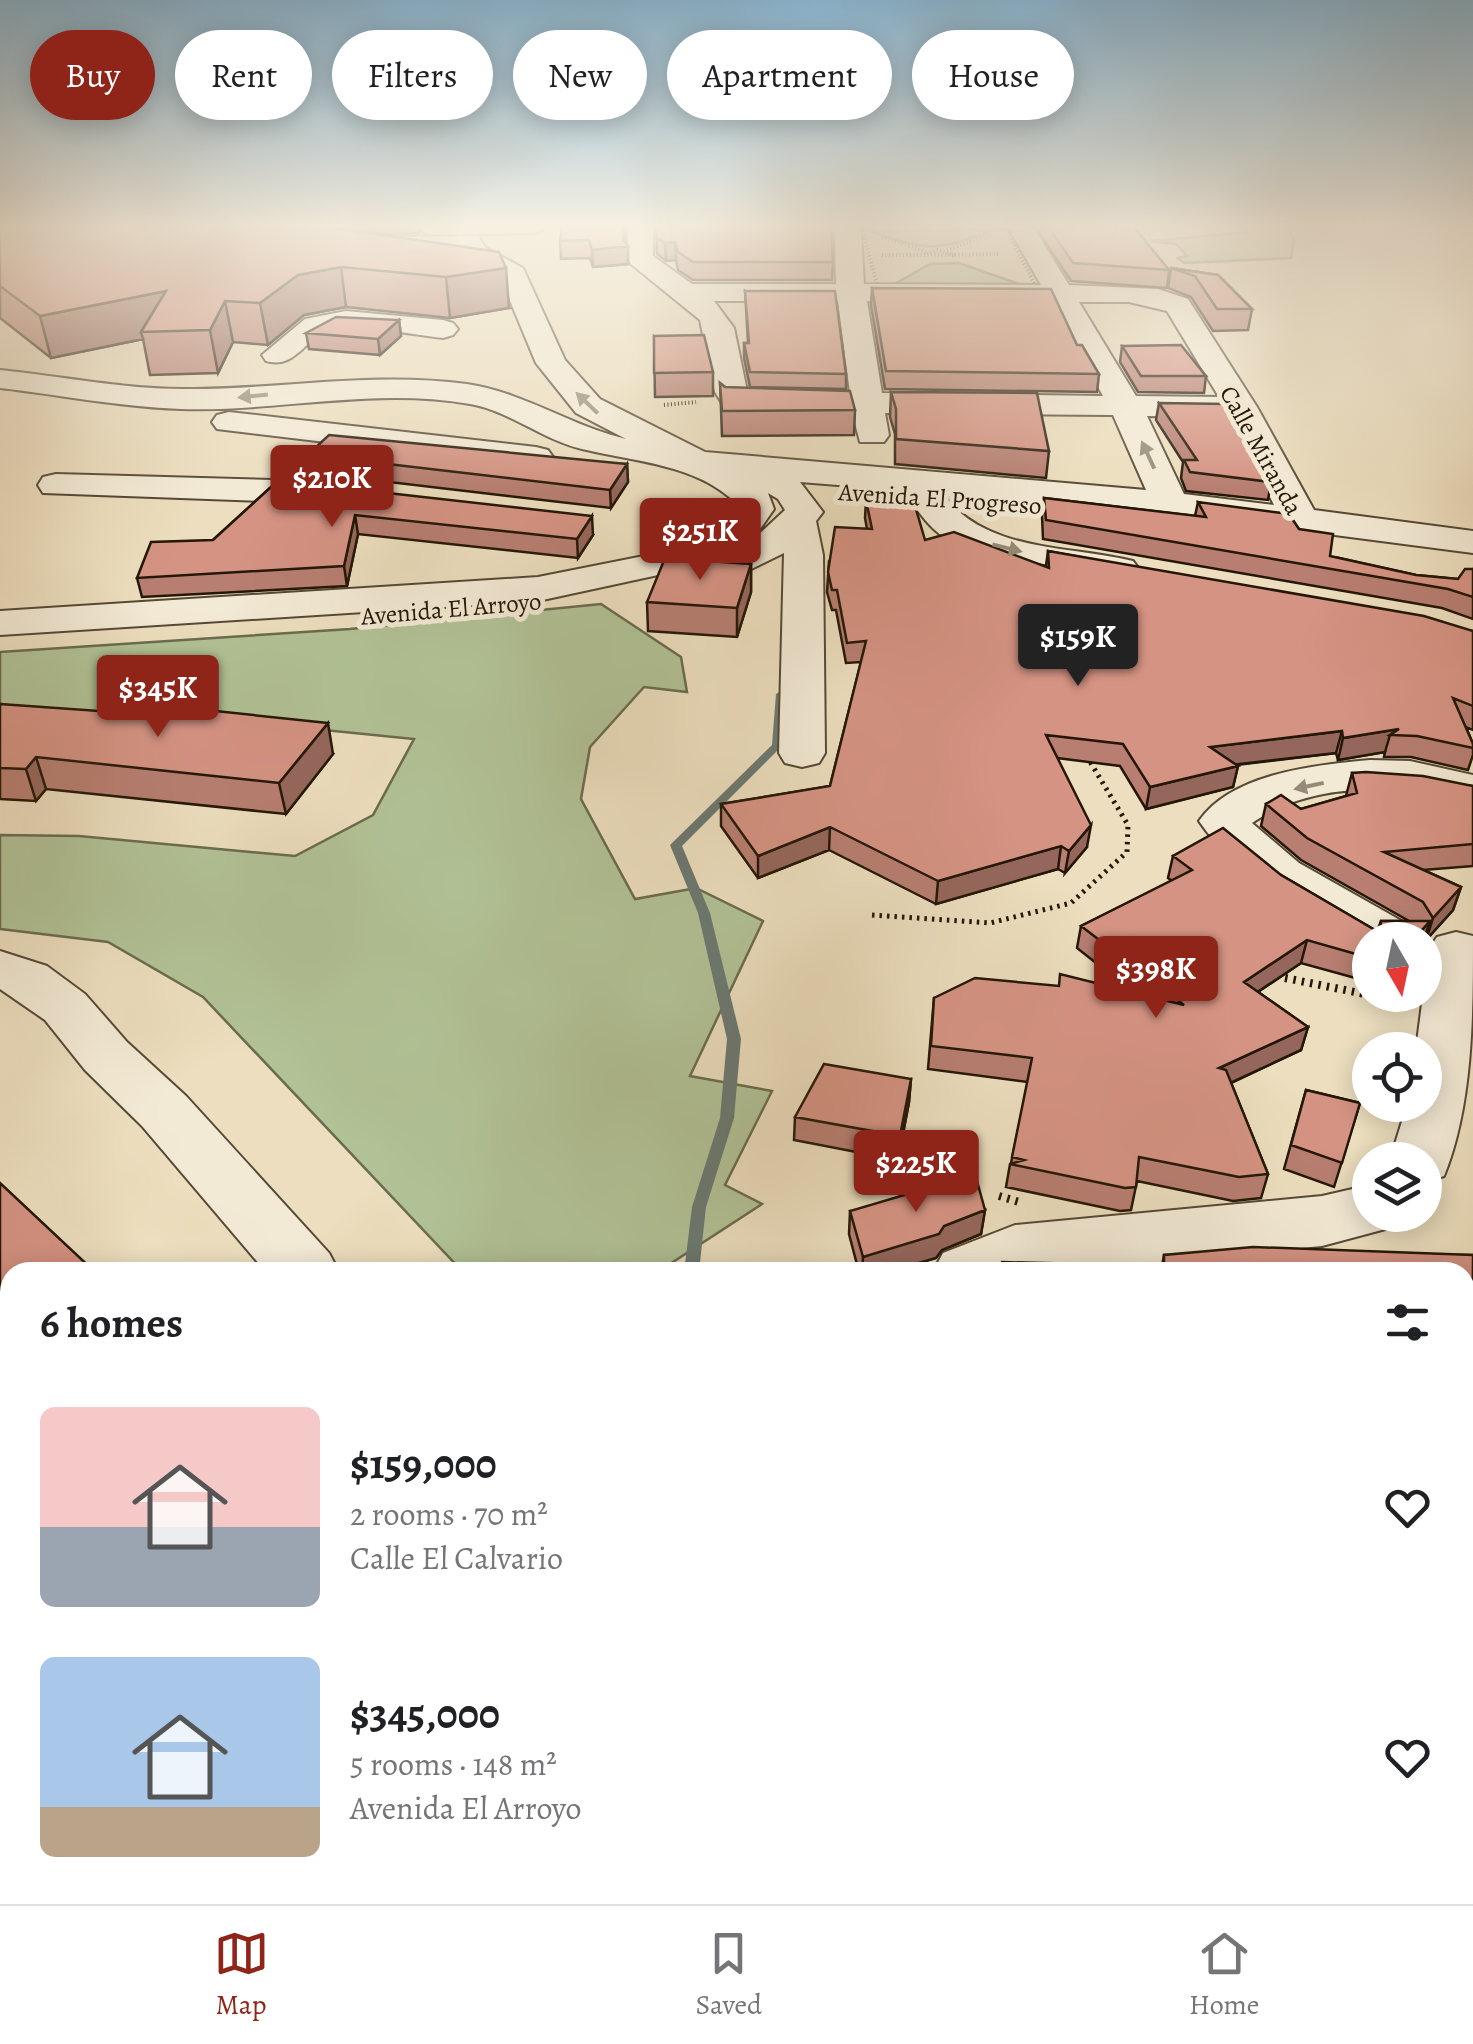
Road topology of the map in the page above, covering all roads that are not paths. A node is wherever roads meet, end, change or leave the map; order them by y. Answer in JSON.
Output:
{"nodes":[{"id":1,"x":530,"y":314,"type":"edge"},
{"id":2,"x":709,"y":314,"type":"edge"},
{"id":3,"x":854,"y":314,"type":"edge"},
{"id":4,"x":1070,"y":314,"type":"edge"},
{"id":5,"x":1183,"y":314,"type":"edge"},
{"id":6,"x":443,"y":330,"type":"edge"},
{"id":7,"x":277,"y":355,"type":"dead end"},
{"id":8,"x":434,"y":376,"type":"dead end"},
{"id":9,"x":0,"y":378,"type":"edge"},
{"id":10,"x":348,"y":388,"type":"junction"},
{"id":11,"x":0,"y":394,"type":"edge"},
{"id":12,"x":484,"y":397,"type":"junction"},
{"id":13,"x":619,"y":397,"type":"road end"},
{"id":14,"x":866,"y":402,"type":"junction"},
{"id":15,"x":1126,"y":406,"type":"junction"},
{"id":16,"x":1241,"y":407,"type":"junction"},
{"id":17,"x":276,"y":427,"type":"junction"},
{"id":18,"x":406,"y":442,"type":"junction"},
{"id":19,"x":879,"y":470,"type":"junction"},
{"id":20,"x":759,"y":479,"type":"junction"},
{"id":21,"x":56,"y":485,"type":"dead end"},
{"id":22,"x":225,"y":489,"type":"junction"},
{"id":23,"x":383,"y":496,"type":"edge"},
{"id":24,"x":927,"y":498,"type":"junction"},
{"id":25,"x":1170,"y":503,"type":"junction"},
{"id":26,"x":1305,"y":526,"type":"junction"},
{"id":27,"x":1473,"y":542,"type":"edge"},
{"id":28,"x":1473,"y":562,"type":"edge"},
{"id":29,"x":1157,"y":576,"type":"edge"},
{"id":30,"x":0,"y":624,"type":"edge"},
{"id":31,"x":0,"y":637,"type":"edge"},
{"id":32,"x":802,"y":753,"type":"dead end"},
{"id":33,"x":1473,"y":790,"type":"edge"},
{"id":34,"x":1364,"y":922,"type":"edge"},
{"id":35,"x":1451,"y":948,"type":"edge"},
{"id":36,"x":0,"y":969,"type":"edge"},
{"id":37,"x":1427,"y":1142,"type":"edge"},
{"id":38,"x":1352,"y":1214,"type":"edge"},
{"id":39,"x":296,"y":1262,"type":"edge"},
{"id":40,"x":990,"y":1262,"type":"edge"}],
"edges":[{"from":20,"to":1,"type":"street","one_way":true},
{"from":2,"to":14,"type":"street"},
{"from":3,"to":14,"type":"street"},
{"from":4,"to":15,"type":"street"},
{"from":5,"to":16,"type":"street","name":"Calle Miranda"},
{"from":6,"to":7,"type":"street"},
{"from":8,"to":12,"type":"street","name":"Avenida El Progreso"},
{"from":10,"to":9,"type":"street","one_way":true},
{"from":10,"to":12,"type":"street"},
{"from":10,"to":17,"type":"street"},
{"from":11,"to":17,"type":"street"},
{"from":12,"to":18,"type":"street"},
{"from":12,"to":20,"type":"street","name":"Avenida El Progreso"},
{"from":13,"to":20,"type":"street"},
{"from":14,"to":15,"type":"street"},
{"from":14,"to":19,"type":"street"},
{"from":15,"to":16,"type":"street"},
{"from":25,"to":15,"type":"street","one_way":true},
{"from":16,"to":26,"type":"street","name":"Calle Miranda"},
{"from":17,"to":18,"type":"street"},
{"from":17,"to":22,"type":"street"},
{"from":18,"to":20,"type":"street","name":"Avenida El Progreso"},
{"from":19,"to":20,"type":"street","name":"Avenida El Progreso"},
{"from":19,"to":20,"type":"street"},
{"from":19,"to":25,"type":"street","name":"Avenida El Progreso"},
{"from":20,"to":24,"type":"street","name":"Avenida El Progreso"},
{"from":20,"to":30,"type":"street","name":"Avenida El Arroyo"},
{"from":20,"to":31,"type":"street","name":"Avenida El Arroyo"},
{"from":20,"to":32,"type":"street"},
{"from":21,"to":22,"type":"street"},
{"from":22,"to":23,"type":"street"},
{"from":24,"to":26,"type":"street","name":"Avenida El Progreso"},
{"from":24,"to":29,"type":"street","one_way":true},
{"from":25,"to":26,"type":"street","name":"Avenida El Progreso"},
{"from":26,"to":27,"type":"street","name":"Avenida El Progreso"},
{"from":26,"to":28,"type":"street","name":"Avenida El Progreso"},
{"from":33,"to":34,"type":"street","one_way":true},
{"from":35,"to":37,"type":"street"},
{"from":36,"to":39,"type":"street"},
{"from":38,"to":40,"type":"street"}]}
